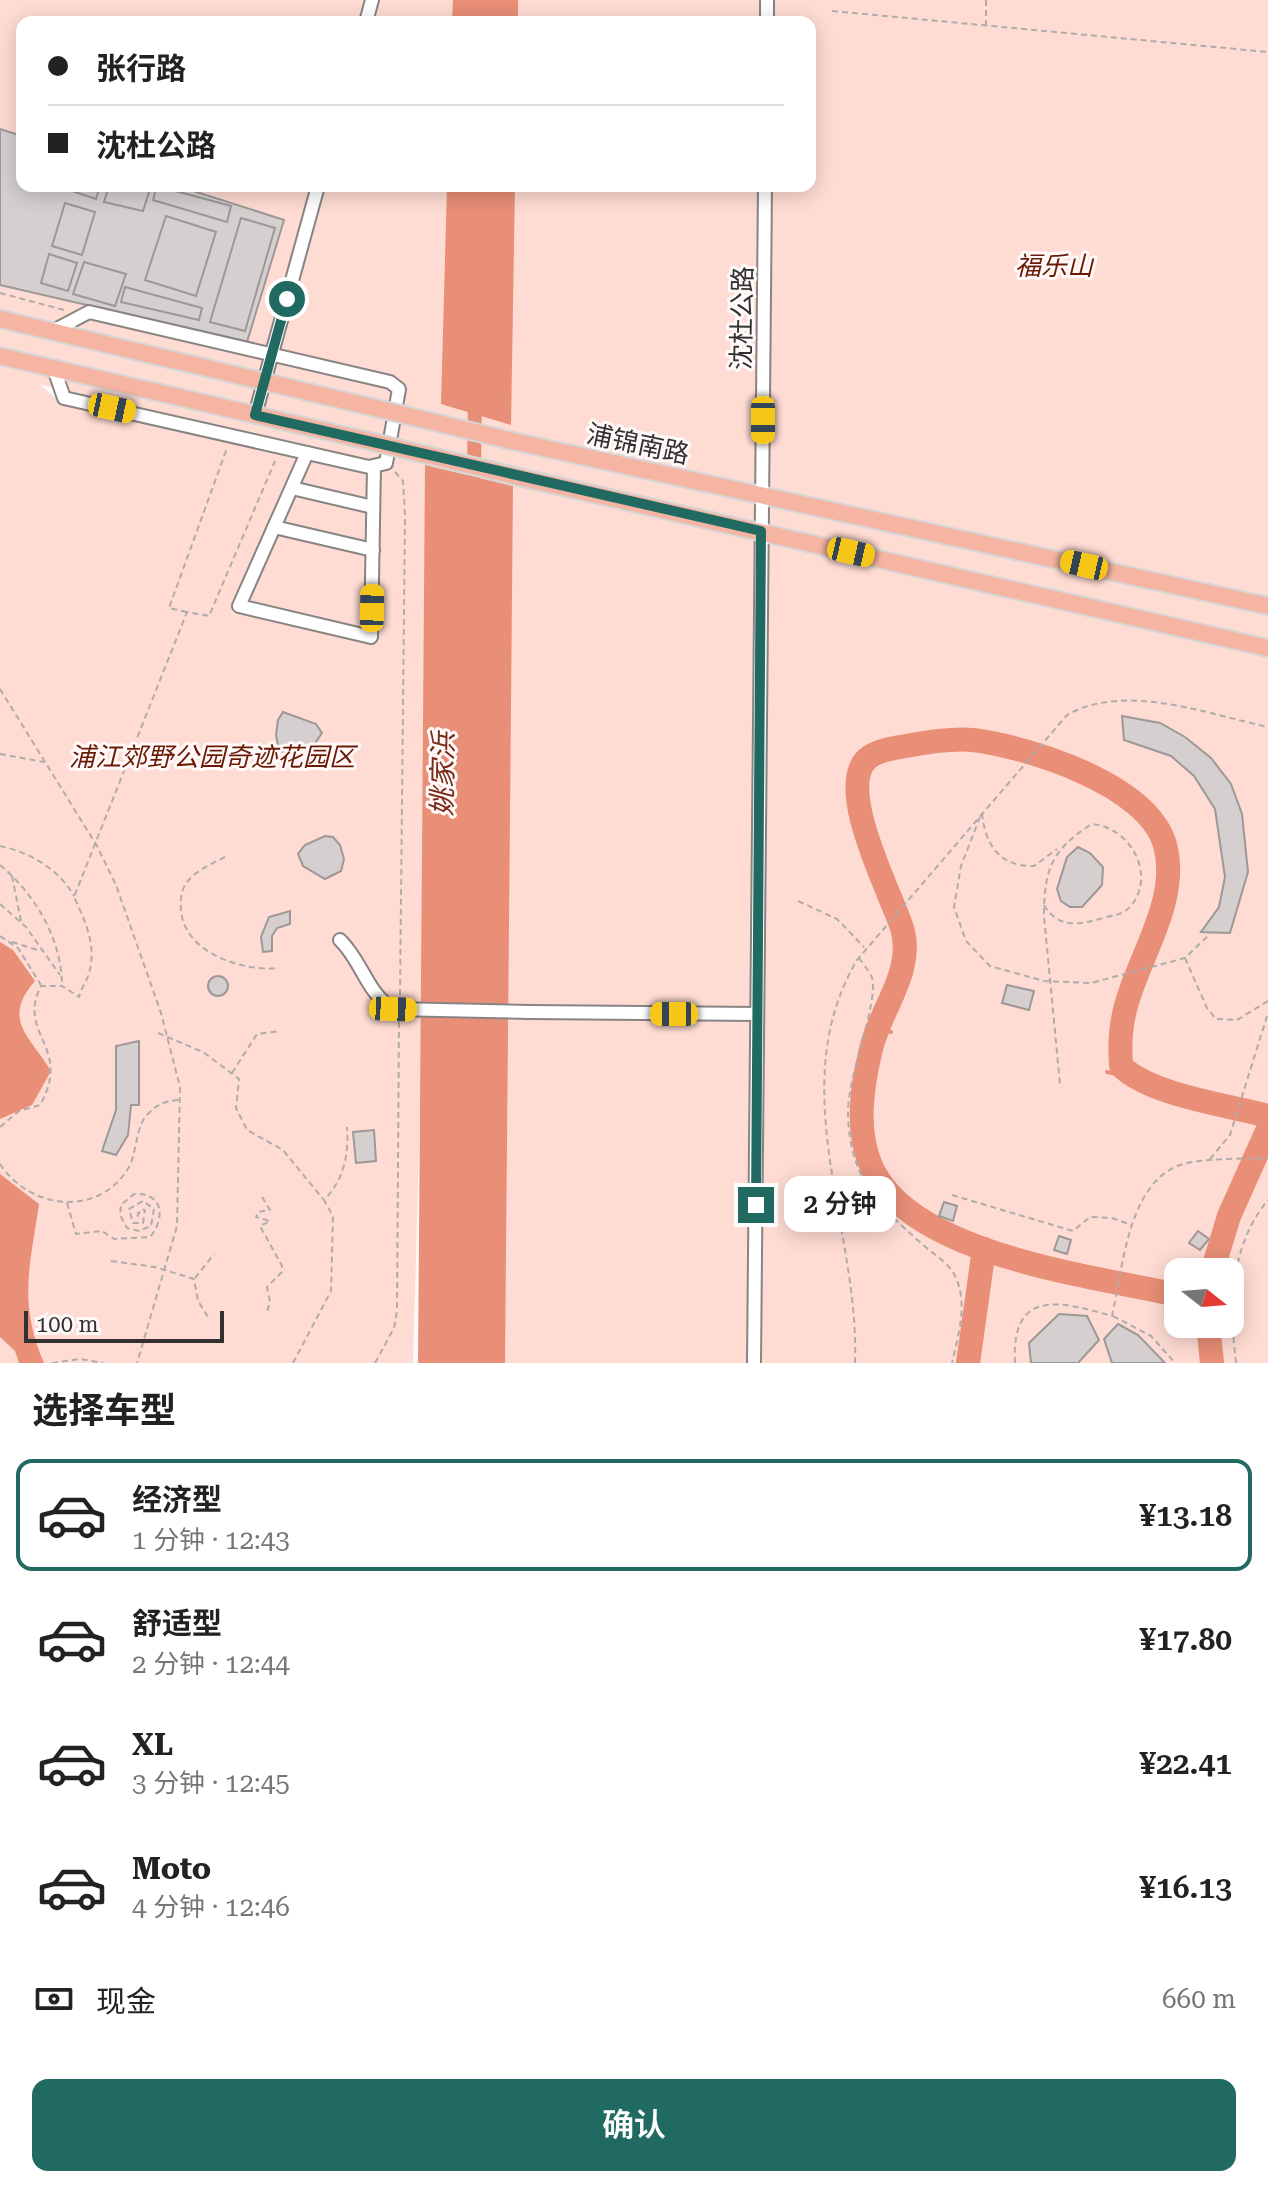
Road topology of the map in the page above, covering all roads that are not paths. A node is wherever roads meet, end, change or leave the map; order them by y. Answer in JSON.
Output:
{"nodes":[{"id":1,"x":316,"y":192,"type":"edge"},
{"id":2,"x":765,"y":192,"type":"edge"},
{"id":3,"x":0,"y":319,"type":"edge"},
{"id":4,"x":53,"y":331,"type":"junction"},
{"id":5,"x":273,"y":353,"type":"junction"},
{"id":6,"x":0,"y":356,"type":"edge"},
{"id":7,"x":54,"y":369,"type":"junction"},
{"id":8,"x":265,"y":380,"type":"junction"},
{"id":9,"x":255,"y":415,"type":"junction"},
{"id":10,"x":307,"y":453,"type":"junction"},
{"id":11,"x":380,"y":464,"type":"junction"},
{"id":12,"x":292,"y":488,"type":"junction"},
{"id":13,"x":762,"y":495,"type":"junction"},
{"id":14,"x":373,"y":507,"type":"junction"},
{"id":15,"x":274,"y":527,"type":"junction"},
{"id":16,"x":761,"y":531,"type":"junction"},
{"id":17,"x":373,"y":550,"type":"junction"},
{"id":18,"x":1268,"y":606,"type":"edge"},
{"id":19,"x":1268,"y":648,"type":"edge"},
{"id":20,"x":340,"y":940,"type":"dead end"},
{"id":21,"x":757,"y":1014,"type":"junction"},
{"id":22,"x":754,"y":1363,"type":"edge"}],
"edges":[{"from":1,"to":5,"type":"street"},
{"from":2,"to":13,"type":"street","name":"沈杜公路"},
{"from":3,"to":4,"type":"main road","name":"浦锦南路"},
{"from":4,"to":5,"type":"street"},
{"from":4,"to":8,"type":"main road","name":"浦锦南路"},
{"from":5,"to":8,"type":"street"},
{"from":5,"to":11,"type":"street"},
{"from":6,"to":7,"type":"main road"},
{"from":7,"to":9,"type":"main road"},
{"from":7,"to":10,"type":"street"},
{"from":8,"to":9,"type":"street"},
{"from":8,"to":13,"type":"main road","name":"浦锦南路","bridge":true},
{"from":9,"to":16,"type":"main road","bridge":true},
{"from":10,"to":11,"type":"street"},
{"from":10,"to":12,"type":"street"},
{"from":11,"to":14,"type":"street"},
{"from":12,"to":14,"type":"street"},
{"from":12,"to":15,"type":"street"},
{"from":13,"to":16,"type":"street","name":"沈杜公路"},
{"from":13,"to":18,"type":"main road","name":"浦锦南路"},
{"from":14,"to":17,"type":"street"},
{"from":15,"to":17,"type":"street"},
{"from":15,"to":17,"type":"street"},
{"from":16,"to":19,"type":"main road"},
{"from":16,"to":21,"type":"street","name":"沈杜公路"},
{"from":20,"to":21,"type":"street","bridge":true},
{"from":21,"to":22,"type":"street","name":"沈杜公路"}]}
